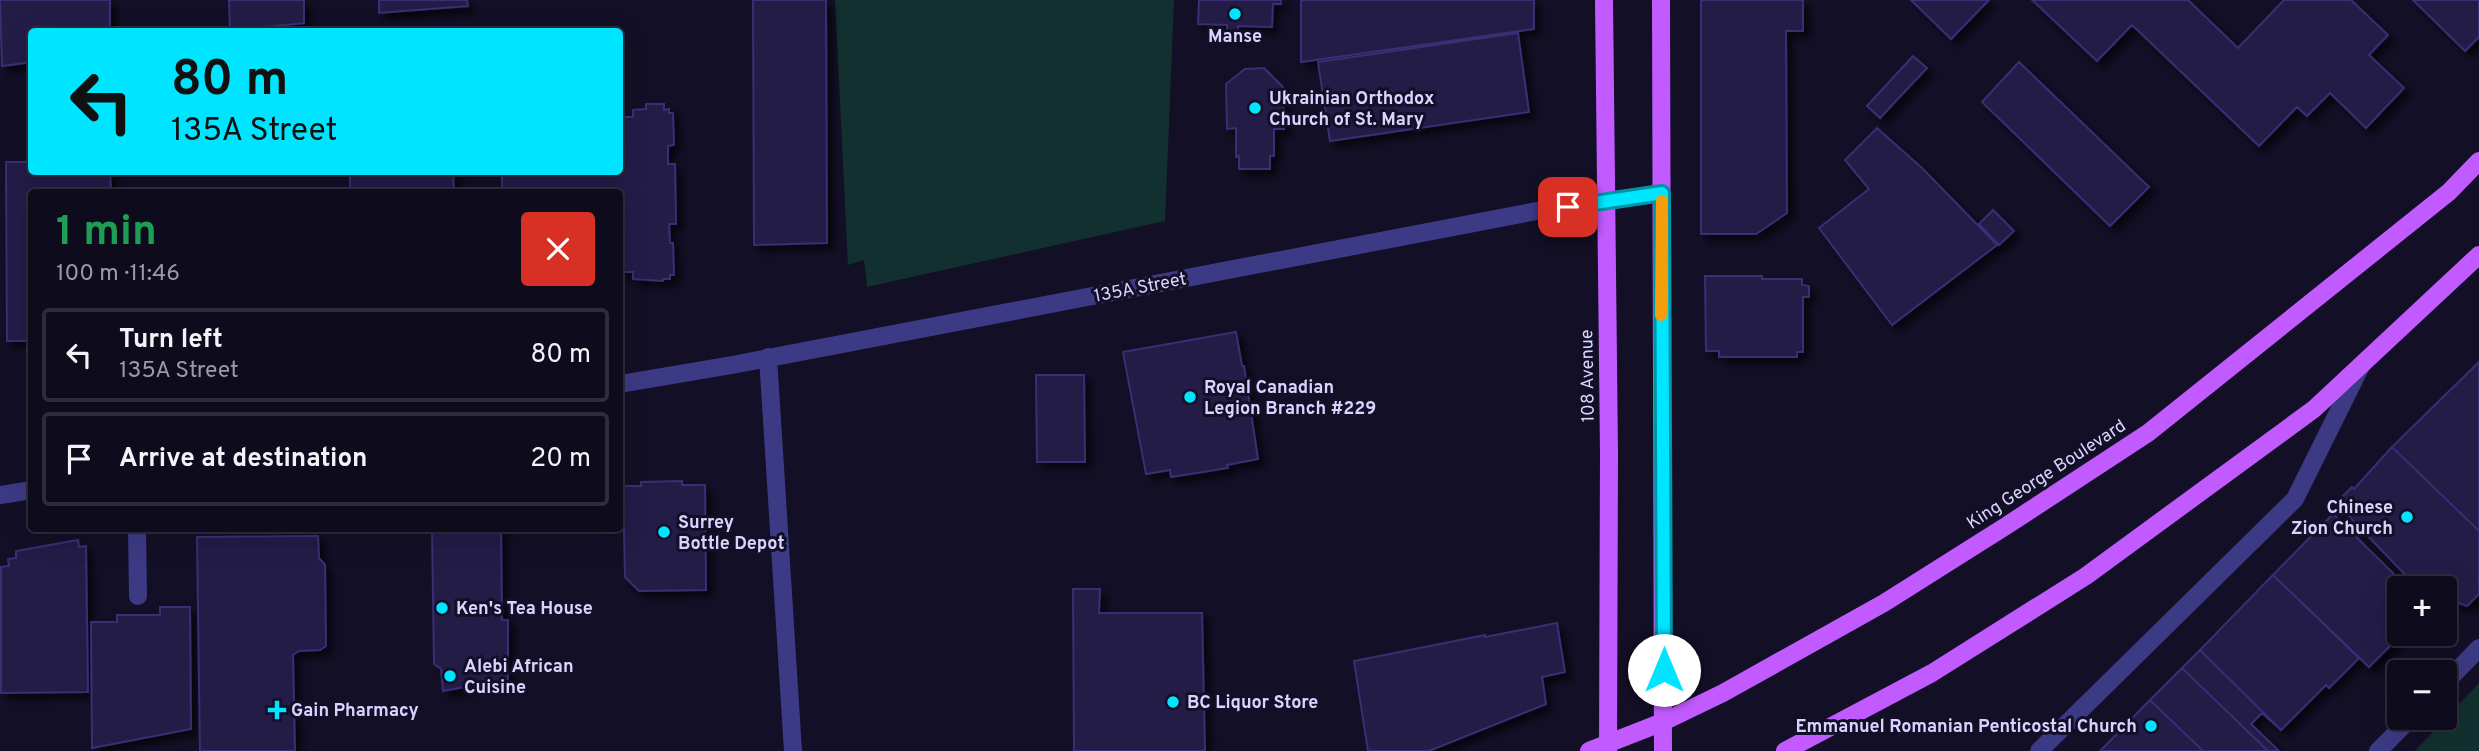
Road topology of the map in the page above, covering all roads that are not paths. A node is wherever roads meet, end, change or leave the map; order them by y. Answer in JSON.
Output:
{"nodes":[{"id":1,"x":1604,"y":0,"type":"edge"},
{"id":2,"x":1661,"y":0,"type":"edge"},
{"id":3,"x":2479,"y":161,"type":"edge"},
{"id":4,"x":1662,"y":193,"type":"junction"},
{"id":5,"x":1605,"y":202,"type":"junction"},
{"id":6,"x":2479,"y":256,"type":"edge"},
{"id":7,"x":768,"y":357,"type":"junction"},
{"id":8,"x":2361,"y":365,"type":"junction"},
{"id":9,"x":623,"y":383,"type":"edge"},
{"id":10,"x":28,"y":491,"type":"edge"},
{"id":11,"x":0,"y":495,"type":"edge"},
{"id":12,"x":136,"y":532,"type":"edge"},
{"id":13,"x":138,"y":596,"type":"dead end"},
{"id":14,"x":2479,"y":648,"type":"edge"},
{"id":15,"x":2457,"y":671,"type":"edge"},
{"id":16,"x":1663,"y":722,"type":"junction"},
{"id":17,"x":2399,"y":730,"type":"edge"},
{"id":18,"x":1609,"y":747,"type":"edge"},
{"id":19,"x":793,"y":751,"type":"edge"},
{"id":20,"x":1589,"y":751,"type":"edge"},
{"id":21,"x":1663,"y":751,"type":"edge"},
{"id":22,"x":1785,"y":751,"type":"edge"},
{"id":23,"x":2039,"y":751,"type":"edge"},
{"id":24,"x":2378,"y":751,"type":"edge"}],
"edges":[{"from":1,"to":5,"type":"main road","name":"108 Avenue"},
{"from":2,"to":4,"type":"main road"},
{"from":3,"to":16,"type":"main road","name":"King George Boulevard"},
{"from":4,"to":5,"type":"street","name":"135A Street"},
{"from":4,"to":16,"type":"main road"},
{"from":5,"to":7,"type":"street","name":"135A Street"},
{"from":5,"to":18,"type":"main road","name":"108 Avenue"},
{"from":6,"to":8,"type":"main road"},
{"from":7,"to":9,"type":"street","name":"135A Street"},
{"from":7,"to":19,"type":"street"},
{"from":8,"to":22,"type":"main road"},
{"from":8,"to":23,"type":"street"},
{"from":10,"to":11,"type":"street"},
{"from":12,"to":13,"type":"street"},
{"from":14,"to":15,"type":"street"},
{"from":16,"to":18,"type":"main road","name":"King George Boulevard"},
{"from":16,"to":21,"type":"main road"},
{"from":17,"to":24,"type":"street"},
{"from":18,"to":20,"type":"main road","name":"King George Boulevard"}]}
